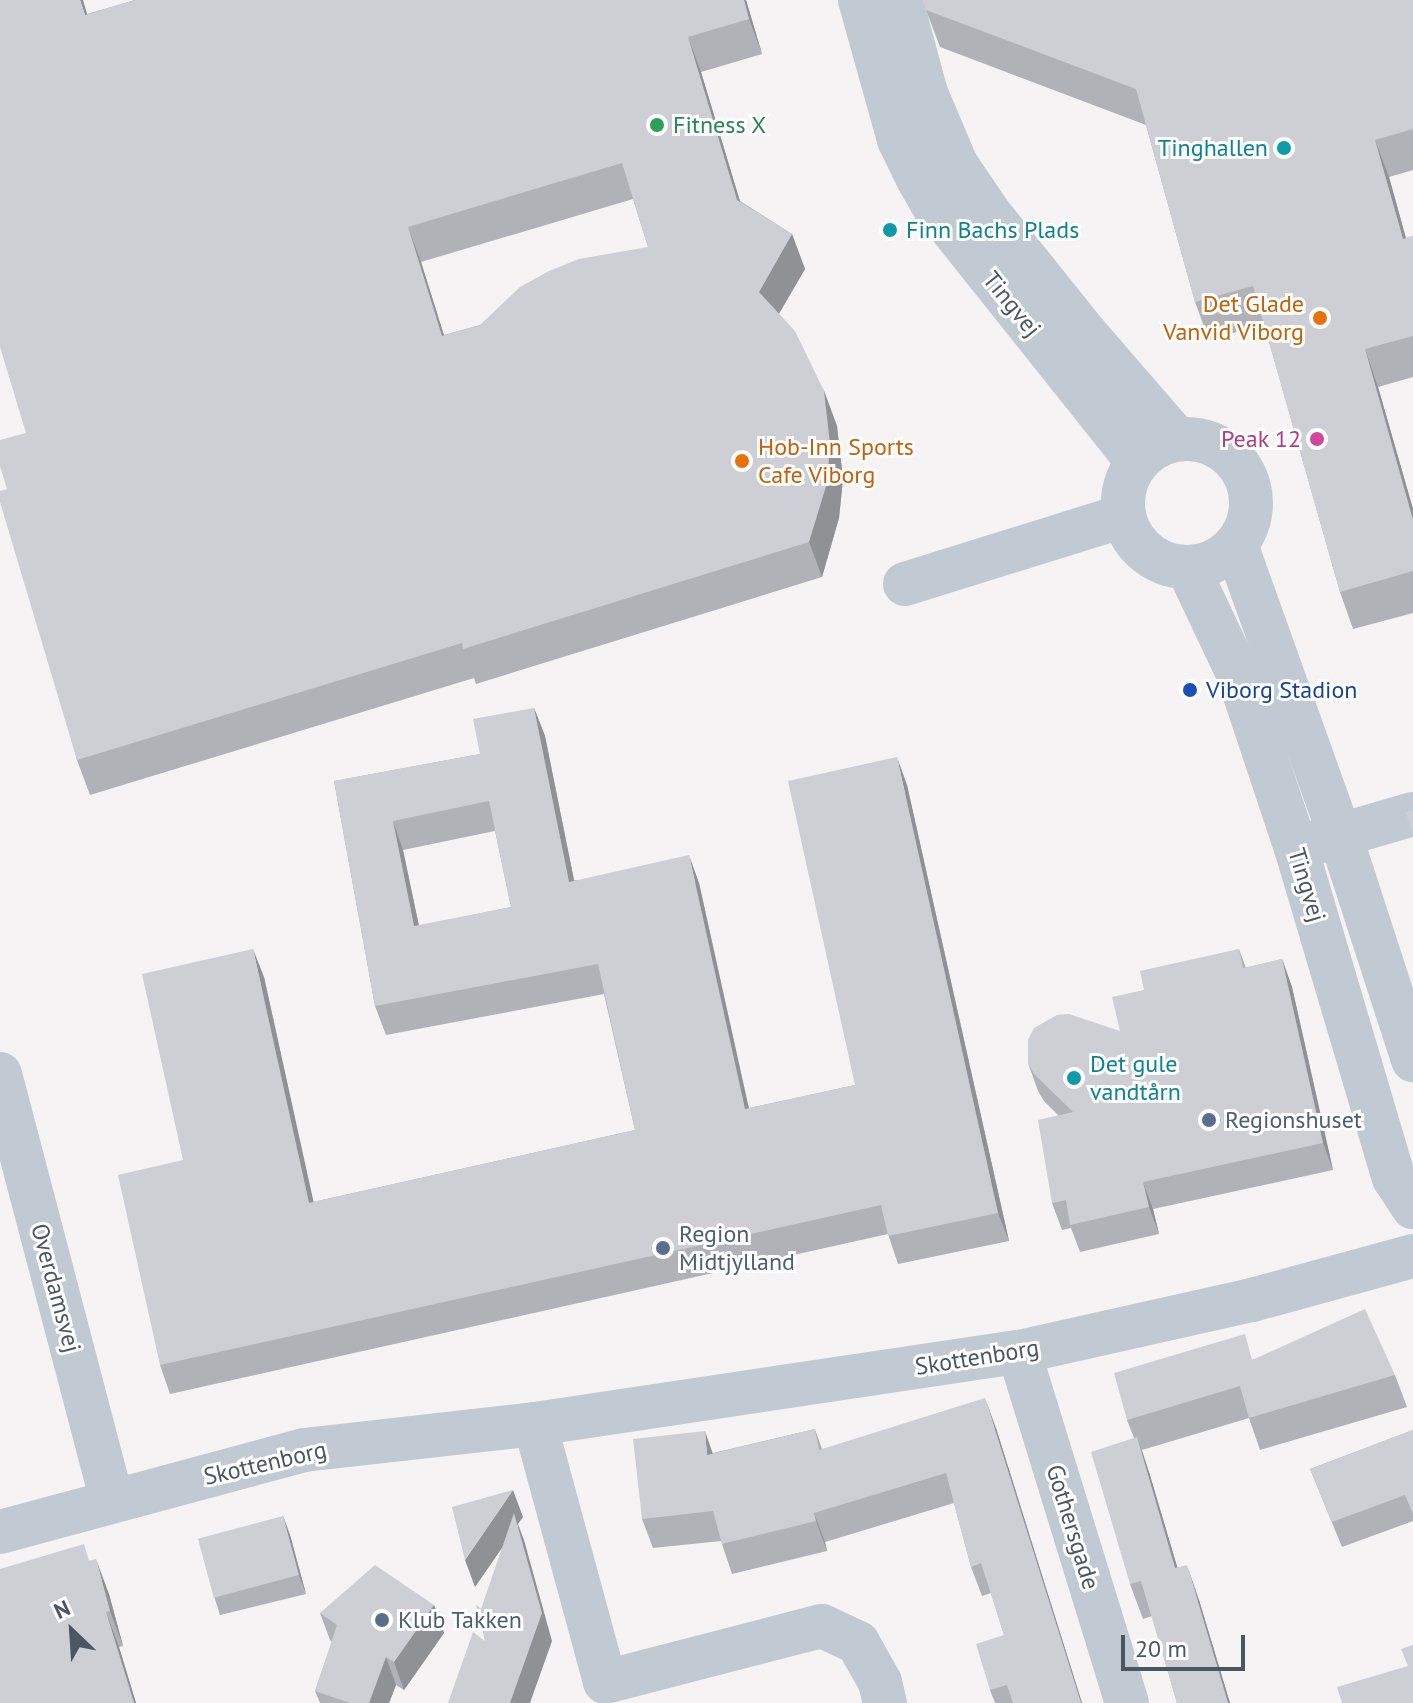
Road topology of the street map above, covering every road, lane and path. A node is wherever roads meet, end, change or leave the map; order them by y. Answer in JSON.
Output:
{"nodes":[{"id":1,"x":860,"y":0,"type":"edge"},
{"id":2,"x":901,"y":0,"type":"edge"},
{"id":3,"x":1177,"y":439,"type":"junction"},
{"id":4,"x":1137,"y":461,"type":"junction"},
{"id":5,"x":1123,"y":516,"type":"junction"},
{"id":6,"x":1236,"y":545,"type":"junction"},
{"id":7,"x":1188,"y":568,"type":"junction"},
{"id":8,"x":905,"y":584,"type":"dead end"},
{"id":9,"x":1413,"y":814,"type":"edge"},
{"id":10,"x":1340,"y":835,"type":"junction"},
{"id":11,"x":1296,"y":848,"type":"junction"},
{"id":12,"x":1413,"y":1060,"type":"edge"},
{"id":13,"x":0,"y":1074,"type":"edge"},
{"id":14,"x":1413,"y":1207,"type":"edge"},
{"id":15,"x":1413,"y":1256,"type":"edge"},
{"id":16,"x":1019,"y":1352,"type":"junction"},
{"id":17,"x":535,"y":1424,"type":"junction"},
{"id":18,"x":112,"y":1501,"type":"junction"},
{"id":19,"x":0,"y":1532,"type":"edge"},
{"id":20,"x":885,"y":1703,"type":"edge"},
{"id":21,"x":1127,"y":1703,"type":"edge"}],
"edges":[{"from":1,"to":4,"type":"street","name":"Tingvej"},
{"from":2,"to":3,"type":"street","name":"Tingvej"},
{"from":3,"to":4,"type":"street"},
{"from":3,"to":6,"type":"street"},
{"from":4,"to":5,"type":"street"},
{"from":5,"to":7,"type":"street"},
{"from":5,"to":8,"type":"street"},
{"from":6,"to":7,"type":"street"},
{"from":6,"to":10,"type":"street","name":"Tingvej"},
{"from":7,"to":11,"type":"street","name":"Tingvej"},
{"from":9,"to":10,"type":"street"},
{"from":10,"to":11,"type":"street"},
{"from":10,"to":12,"type":"street","name":"Tingvej"},
{"from":11,"to":14,"type":"street","name":"Tingvej"},
{"from":13,"to":18,"type":"street","name":"Overdamsvej"},
{"from":15,"to":16,"type":"street","name":"Skottenborg"},
{"from":16,"to":17,"type":"street","name":"Skottenborg"},
{"from":16,"to":21,"type":"street","name":"Gothersgade"},
{"from":17,"to":18,"type":"street","name":"Skottenborg"},
{"from":17,"to":20,"type":"street"},
{"from":18,"to":19,"type":"street","name":"Skottenborg"}]}
